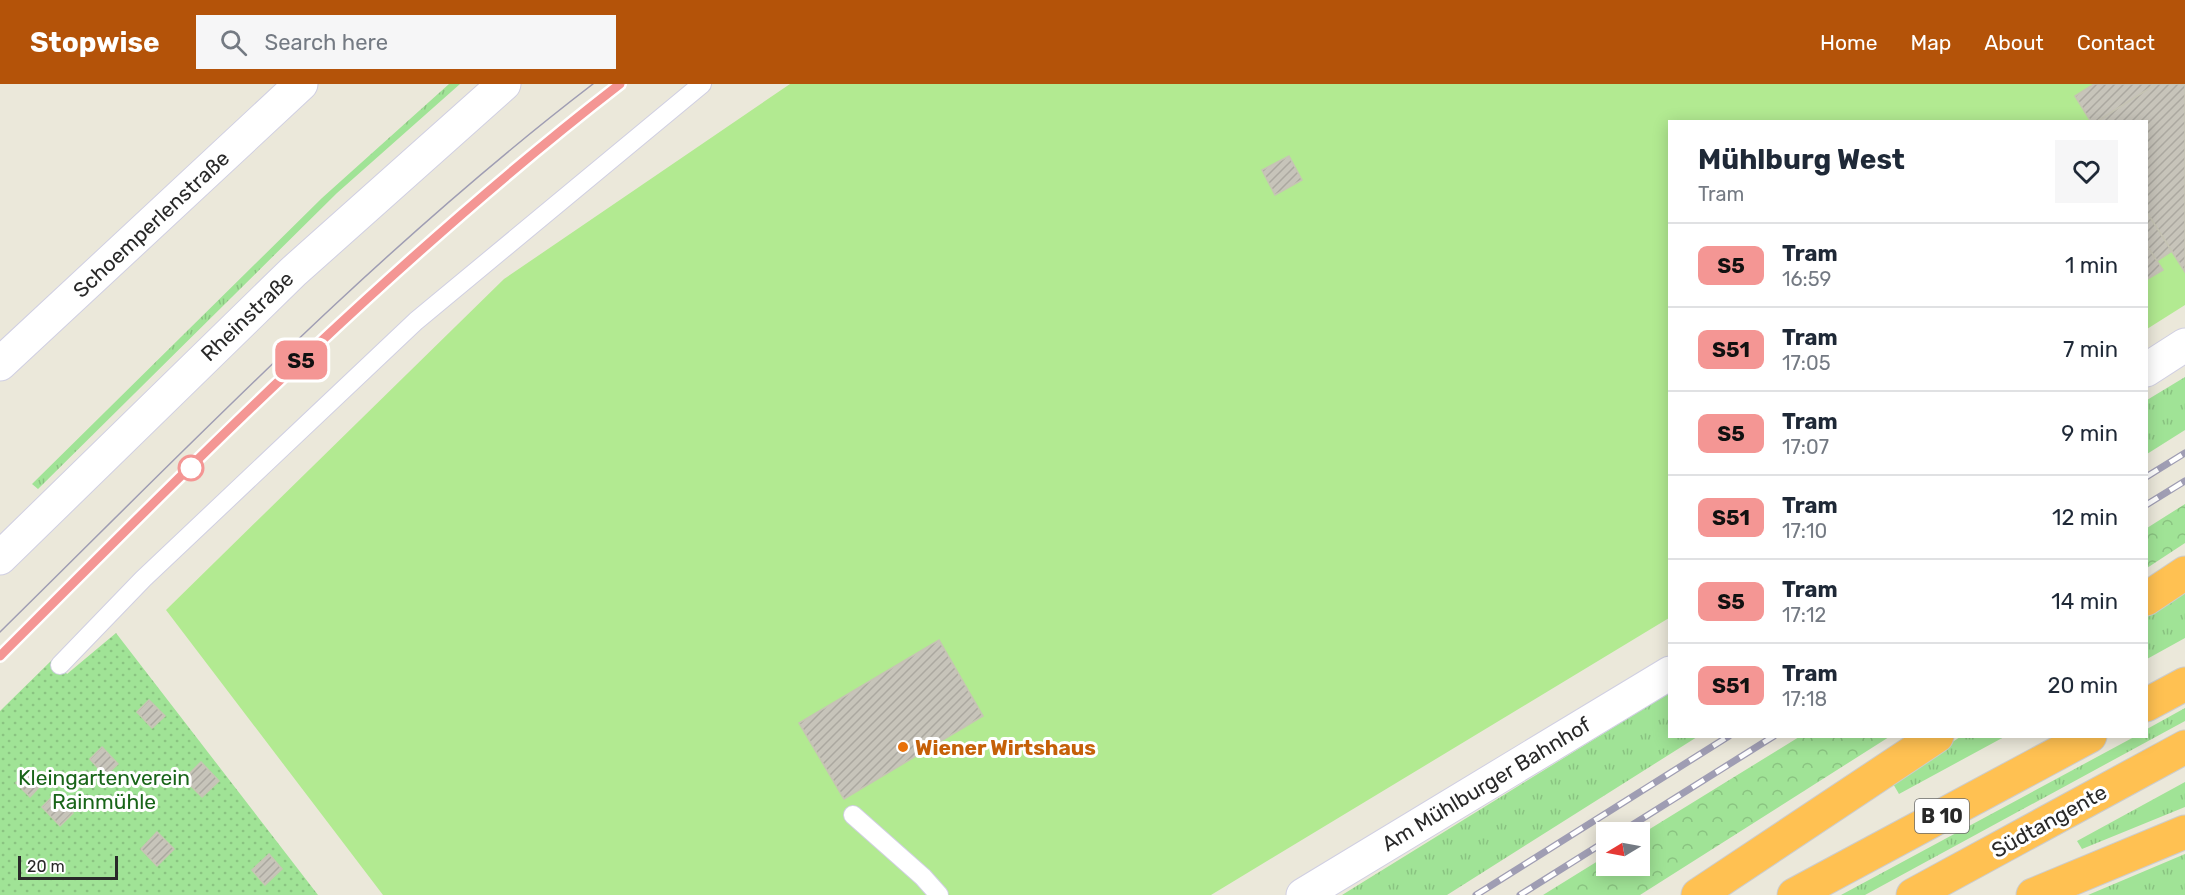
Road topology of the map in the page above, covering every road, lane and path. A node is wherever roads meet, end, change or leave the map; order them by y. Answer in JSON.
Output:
{"nodes":[{"id":1,"x":301,"y":84,"type":"edge"},
{"id":2,"x":504,"y":84,"type":"edge"},
{"id":3,"x":702,"y":84,"type":"edge"},
{"id":4,"x":2185,"y":345,"type":"edge"},
{"id":5,"x":0,"y":364,"type":"edge"},
{"id":6,"x":2148,"y":369,"type":"edge"},
{"id":7,"x":0,"y":558,"type":"edge"},
{"id":8,"x":2185,"y":573,"type":"edge"},
{"id":9,"x":2148,"y":597,"type":"edge"},
{"id":10,"x":60,"y":666,"type":"dead end"},
{"id":11,"x":1668,"y":673,"type":"edge"},
{"id":12,"x":2185,"y":684,"type":"edge"},
{"id":13,"x":2148,"y":704,"type":"edge"},
{"id":14,"x":1934,"y":738,"type":"edge"},
{"id":15,"x":2086,"y":738,"type":"edge"},
{"id":16,"x":2185,"y":747,"type":"edge"},
{"id":17,"x":852,"y":815,"type":"dead end"},
{"id":18,"x":2185,"y":831,"type":"edge"},
{"id":19,"x":939,"y":895,"type":"edge"},
{"id":20,"x":1303,"y":895,"type":"edge"},
{"id":21,"x":1698,"y":895,"type":"edge"},
{"id":22,"x":1794,"y":895,"type":"edge"},
{"id":23,"x":1913,"y":895,"type":"edge"},
{"id":24,"x":2033,"y":895,"type":"edge"}],
"edges":[{"from":1,"to":5,"type":"street","name":"Schoemperlenstraße"},
{"from":2,"to":7,"type":"street","name":"Rheinstraße"},
{"from":3,"to":10,"type":"lane"},
{"from":4,"to":6,"type":"street"},
{"from":8,"to":9,"type":"highway"},
{"from":11,"to":20,"type":"street","name":"Am Mühlburger Bahnhof"},
{"from":12,"to":13,"type":"highway"},
{"from":14,"to":21,"type":"highway"},
{"from":15,"to":22,"type":"highway","number":"B 10"},
{"from":16,"to":23,"type":"highway","name":"Südtangente","number":"B 10"},
{"from":17,"to":19,"type":"lane"},
{"from":18,"to":24,"type":"highway"}]}
